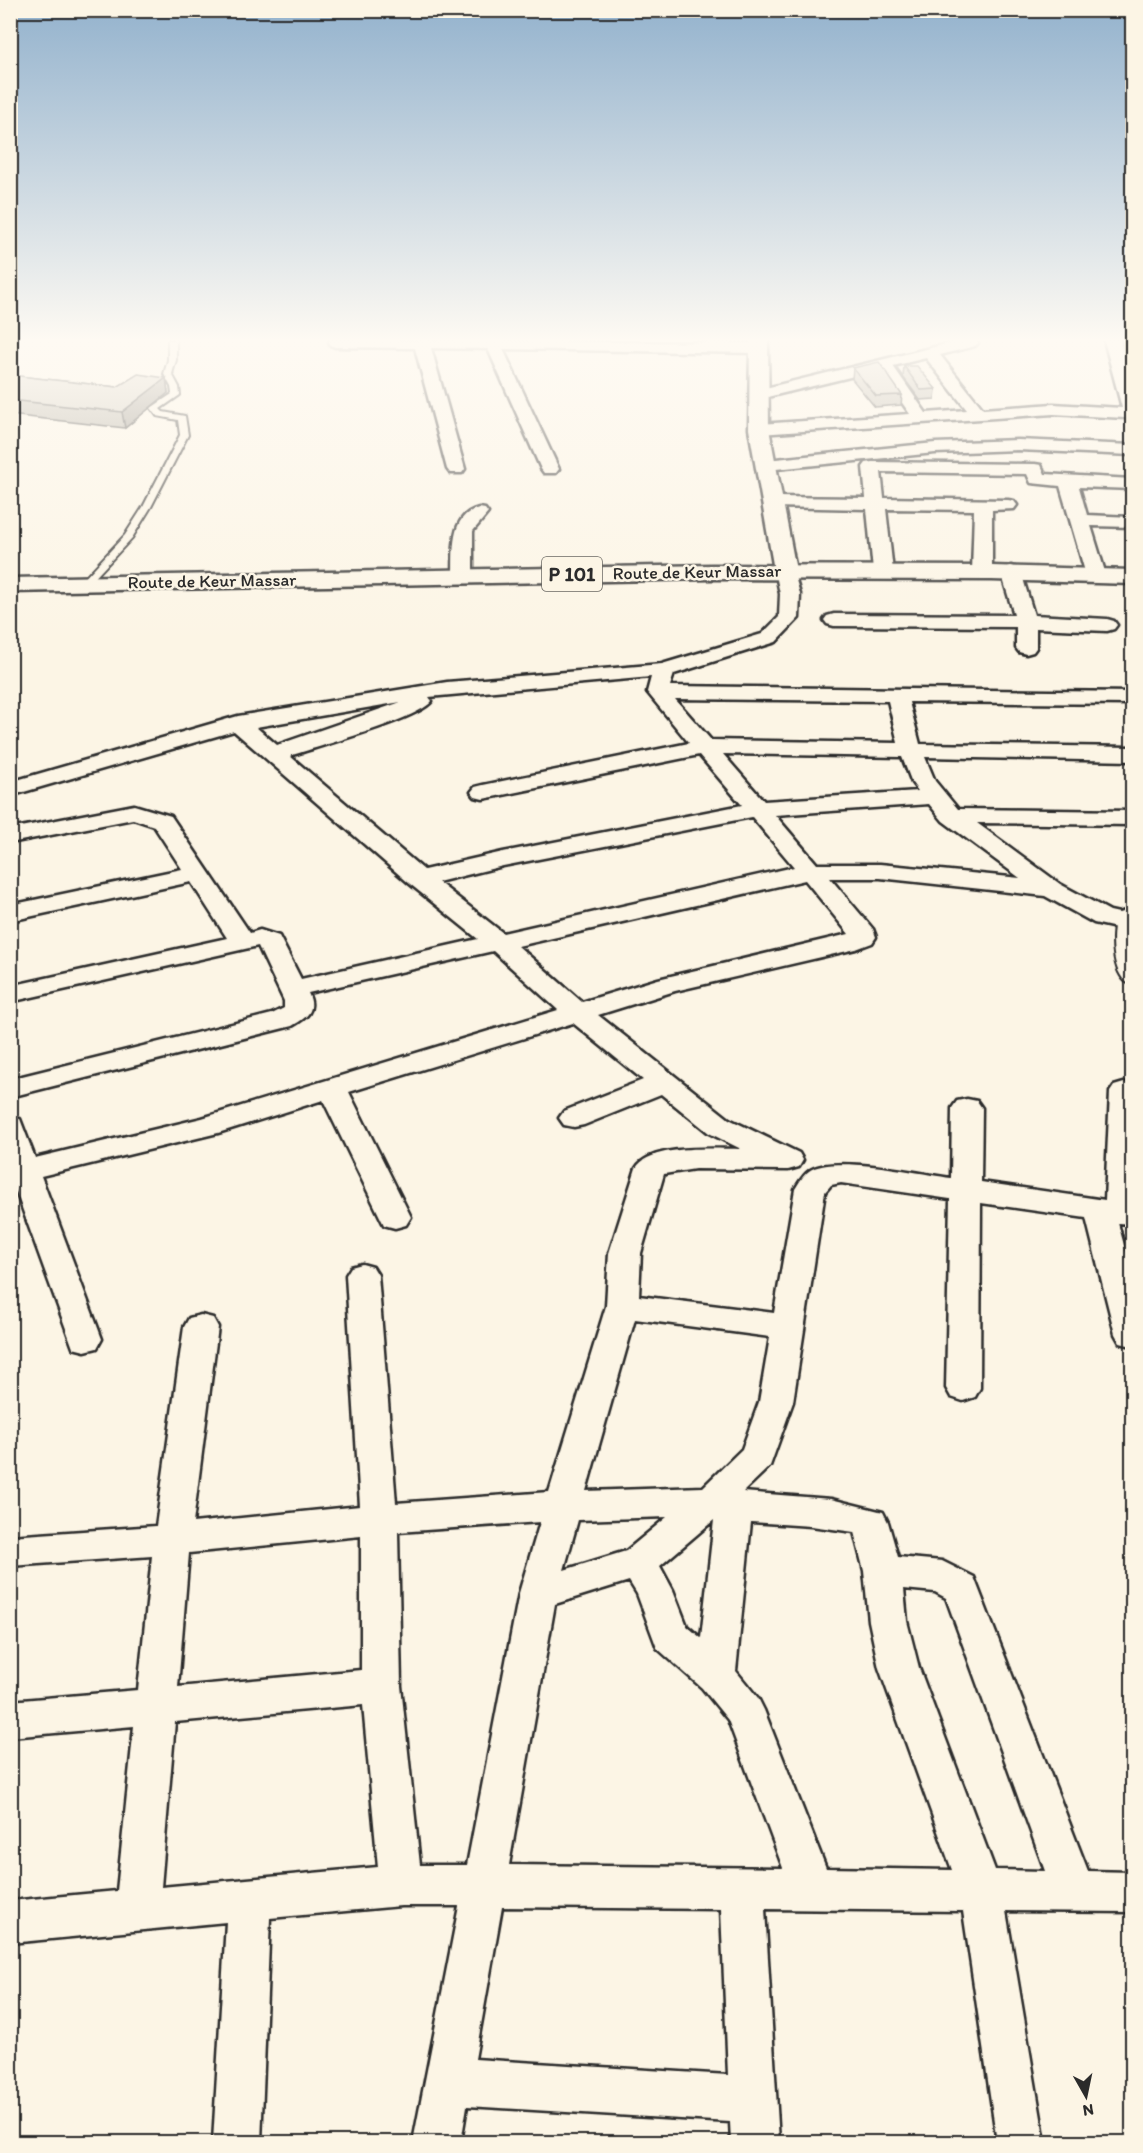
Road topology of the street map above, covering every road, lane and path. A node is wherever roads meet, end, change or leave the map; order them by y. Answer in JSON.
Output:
{"nodes":[{"id":1,"x":181,"y":440,"type":"edge"},
{"id":2,"x":448,"y":440,"type":"edge"},
{"id":3,"x":537,"y":440,"type":"edge"},
{"id":4,"x":761,"y":440,"type":"edge"},
{"id":5,"x":1132,"y":450,"type":"edge"},
{"id":6,"x":766,"y":465,"type":"junction"},
{"id":7,"x":456,"y":469,"type":"dead end"},
{"id":8,"x":550,"y":469,"type":"dead end"},
{"id":9,"x":1068,"y":481,"type":"junction"},
{"id":10,"x":1132,"y":484,"type":"edge"},
{"id":11,"x":772,"y":502,"type":"junction"},
{"id":12,"x":876,"y":503,"type":"junction"},
{"id":13,"x":984,"y":505,"type":"junction"},
{"id":14,"x":1008,"y":505,"type":"dead end"},
{"id":15,"x":478,"y":513,"type":"dead end"},
{"id":16,"x":1080,"y":520,"type":"junction"},
{"id":17,"x":1132,"y":522,"type":"edge"},
{"id":18,"x":785,"y":570,"type":"junction"},
{"id":19,"x":883,"y":571,"type":"junction"},
{"id":20,"x":982,"y":572,"type":"junction"},
{"id":21,"x":1011,"y":572,"type":"junction"},
{"id":22,"x":1096,"y":575,"type":"junction"},
{"id":23,"x":463,"y":576,"type":"junction"},
{"id":24,"x":1132,"y":577,"type":"edge"},
{"id":25,"x":84,"y":584,"type":"junction"},
{"id":26,"x":10,"y":585,"type":"edge"},
{"id":27,"x":834,"y":620,"type":"dead end"},
{"id":28,"x":1026,"y":621,"type":"junction"},
{"id":29,"x":1107,"y":625,"type":"dead end"},
{"id":30,"x":1026,"y":648,"type":"dead end"},
{"id":31,"x":664,"y":670,"type":"junction"},
{"id":32,"x":447,"y":688,"type":"junction"},
{"id":33,"x":658,"y":692,"type":"junction"},
{"id":34,"x":897,"y":696,"type":"junction"},
{"id":35,"x":1132,"y":698,"type":"edge"},
{"id":36,"x":238,"y":723,"type":"junction"},
{"id":37,"x":703,"y":747,"type":"junction"},
{"id":38,"x":911,"y":751,"type":"junction"},
{"id":39,"x":274,"y":754,"type":"junction"},
{"id":40,"x":1132,"y":754,"type":"edge"},
{"id":41,"x":10,"y":789,"type":"edge"},
{"id":42,"x":483,"y":792,"type":"dead end"},
{"id":43,"x":936,"y":797,"type":"junction"},
{"id":44,"x":757,"y":809,"type":"junction"},
{"id":45,"x":951,"y":816,"type":"junction"},
{"id":46,"x":1132,"y":818,"type":"edge"},
{"id":47,"x":10,"y":836,"type":"edge"},
{"id":48,"x":811,"y":871,"type":"junction"},
{"id":49,"x":197,"y":873,"type":"junction"},
{"id":50,"x":418,"y":879,"type":"junction"},
{"id":51,"x":1051,"y":889,"type":"junction"},
{"id":52,"x":10,"y":913,"type":"edge"},
{"id":53,"x":1127,"y":919,"type":"edge"},
{"id":54,"x":243,"y":942,"type":"junction"},
{"id":55,"x":498,"y":942,"type":"junction"},
{"id":56,"x":1132,"y":981,"type":"edge"},
{"id":57,"x":292,"y":988,"type":"junction"},
{"id":58,"x":10,"y":994,"type":"edge"},
{"id":59,"x":578,"y":1013,"type":"junction"},
{"id":60,"x":663,"y":1082,"type":"junction"},
{"id":61,"x":10,"y":1088,"type":"edge"},
{"id":62,"x":332,"y":1088,"type":"junction"},
{"id":63,"x":1124,"y":1092,"type":"dead end"},
{"id":64,"x":967,"y":1108,"type":"dead end"},
{"id":65,"x":574,"y":1118,"type":"dead end"},
{"id":66,"x":10,"y":1126,"type":"edge"},
{"id":67,"x":788,"y":1160,"type":"junction"},
{"id":68,"x":17,"y":1172,"type":"edge"},
{"id":69,"x":821,"y":1177,"type":"junction"},
{"id":70,"x":964,"y":1190,"type":"junction"},
{"id":71,"x":1117,"y":1211,"type":"edge"},
{"id":72,"x":395,"y":1217,"type":"dead end"},
{"id":73,"x":362,"y":1275,"type":"dead end"},
{"id":74,"x":622,"y":1306,"type":"junction"},
{"id":75,"x":201,"y":1327,"type":"dead end"},
{"id":76,"x":788,"y":1327,"type":"junction"},
{"id":77,"x":1132,"y":1334,"type":"edge"},
{"id":78,"x":84,"y":1339,"type":"dead end"},
{"id":79,"x":963,"y":1388,"type":"dead end"},
{"id":80,"x":723,"y":1504,"type":"junction"},
{"id":81,"x":564,"y":1506,"type":"junction"},
{"id":82,"x":379,"y":1519,"type":"junction"},
{"id":83,"x":172,"y":1540,"type":"junction"},
{"id":84,"x":10,"y":1551,"type":"edge"},
{"id":85,"x":638,"y":1563,"type":"junction"},
{"id":86,"x":883,"y":1571,"type":"junction"},
{"id":87,"x":538,"y":1593,"type":"junction"},
{"id":88,"x":716,"y":1676,"type":"junction"},
{"id":89,"x":381,"y":1686,"type":"junction"},
{"id":90,"x":158,"y":1707,"type":"junction"},
{"id":91,"x":10,"y":1719,"type":"edge"},
{"id":92,"x":400,"y":1885,"type":"junction"},
{"id":93,"x":485,"y":1885,"type":"junction"},
{"id":94,"x":742,"y":1888,"type":"junction"},
{"id":95,"x":812,"y":1889,"type":"junction"},
{"id":96,"x":981,"y":1890,"type":"junction"},
{"id":97,"x":1074,"y":1891,"type":"junction"},
{"id":98,"x":1130,"y":1892,"type":"dead end"},
{"id":99,"x":249,"y":1899,"type":"junction"},
{"id":100,"x":137,"y":1910,"type":"junction"},
{"id":101,"x":12,"y":1928,"type":"edge"},
{"id":102,"x":448,"y":2081,"type":"junction"},
{"id":103,"x":754,"y":2121,"type":"edge"},
{"id":104,"x":237,"y":2142,"type":"edge"},
{"id":105,"x":437,"y":2142,"type":"edge"},
{"id":106,"x":1021,"y":2142,"type":"edge"}],
"edges":[{"from":1,"to":25,"type":"lane"},
{"from":2,"to":7,"type":"street"},
{"from":3,"to":8,"type":"street"},
{"from":4,"to":6,"type":"main road"},
{"from":5,"to":6,"type":"street"},
{"from":6,"to":11,"type":"main road"},
{"from":9,"to":10,"type":"street"},
{"from":9,"to":12,"type":"street"},
{"from":9,"to":16,"type":"street"},
{"from":11,"to":12,"type":"street"},
{"from":11,"to":18,"type":"main road"},
{"from":12,"to":13,"type":"street"},
{"from":12,"to":19,"type":"street"},
{"from":13,"to":14,"type":"street"},
{"from":13,"to":20,"type":"street"},
{"from":15,"to":23,"type":"street"},
{"from":16,"to":17,"type":"street"},
{"from":16,"to":22,"type":"street"},
{"from":18,"to":19,"type":"main road","name":"Route de Keur Massar","number":"P 101"},
{"from":18,"to":23,"type":"main road","name":"Route de Keur Massar","number":"P 101"},
{"from":18,"to":31,"type":"street"},
{"from":19,"to":20,"type":"main road","name":"Route de Keur Massar","number":"P 101"},
{"from":20,"to":21,"type":"main road","name":"Route de Keur Massar","number":"P 101"},
{"from":21,"to":22,"type":"main road","name":"Route de Keur Massar","number":"P 101"},
{"from":21,"to":28,"type":"street"},
{"from":22,"to":24,"type":"main road","name":"Route de Keur Massar","number":"P 101"},
{"from":23,"to":25,"type":"main road","name":"Route de Keur Massar","number":"P 101"},
{"from":25,"to":26,"type":"main road","name":"Route de Keur Massar","number":"P 101"},
{"from":27,"to":28,"type":"street"},
{"from":28,"to":29,"type":"street"},
{"from":28,"to":30,"type":"street"},
{"from":31,"to":32,"type":"street"},
{"from":31,"to":33,"type":"street"},
{"from":32,"to":36,"type":"street"},
{"from":32,"to":39,"type":"street"},
{"from":33,"to":34,"type":"street"},
{"from":33,"to":37,"type":"street"},
{"from":34,"to":35,"type":"street"},
{"from":34,"to":38,"type":"street"},
{"from":36,"to":39,"type":"street"},
{"from":36,"to":41,"type":"street"},
{"from":37,"to":38,"type":"street"},
{"from":37,"to":42,"type":"street"},
{"from":37,"to":44,"type":"street"},
{"from":38,"to":40,"type":"street"},
{"from":38,"to":43,"type":"street"},
{"from":39,"to":50,"type":"street"},
{"from":43,"to":44,"type":"street"},
{"from":43,"to":45,"type":"street"},
{"from":44,"to":48,"type":"street"},
{"from":44,"to":50,"type":"street"},
{"from":45,"to":46,"type":"street"},
{"from":45,"to":51,"type":"street"},
{"from":47,"to":49,"type":"street"},
{"from":48,"to":51,"type":"street"},
{"from":48,"to":55,"type":"street"},
{"from":48,"to":59,"type":"street"},
{"from":49,"to":52,"type":"street"},
{"from":49,"to":54,"type":"street"},
{"from":50,"to":55,"type":"street"},
{"from":51,"to":53,"type":"street"},
{"from":53,"to":56,"type":"lane"},
{"from":54,"to":57,"type":"street"},
{"from":54,"to":58,"type":"street"},
{"from":55,"to":57,"type":"street"},
{"from":55,"to":59,"type":"street"},
{"from":57,"to":61,"type":"street"},
{"from":59,"to":60,"type":"street"},
{"from":59,"to":62,"type":"street"},
{"from":60,"to":65,"type":"street"},
{"from":60,"to":67,"type":"street"},
{"from":62,"to":68,"type":"street"},
{"from":62,"to":72,"type":"street"},
{"from":63,"to":71,"type":"street"},
{"from":64,"to":70,"type":"street"},
{"from":66,"to":68,"type":"street"},
{"from":67,"to":69,"type":"street"},
{"from":67,"to":74,"type":"street"},
{"from":68,"to":78,"type":"street"},
{"from":69,"to":70,"type":"street"},
{"from":69,"to":76,"type":"street"},
{"from":70,"to":71,"type":"street"},
{"from":70,"to":79,"type":"street"},
{"from":71,"to":77,"type":"street"},
{"from":73,"to":82,"type":"street"},
{"from":74,"to":76,"type":"street"},
{"from":74,"to":81,"type":"street"},
{"from":75,"to":83,"type":"street"},
{"from":76,"to":80,"type":"street"},
{"from":80,"to":81,"type":"street"},
{"from":80,"to":85,"type":"street"},
{"from":80,"to":86,"type":"street"},
{"from":80,"to":88,"type":"street"},
{"from":81,"to":82,"type":"street"},
{"from":81,"to":87,"type":"street"},
{"from":82,"to":83,"type":"street"},
{"from":82,"to":89,"type":"street"},
{"from":83,"to":84,"type":"street"},
{"from":83,"to":90,"type":"street"},
{"from":85,"to":87,"type":"street"},
{"from":85,"to":88,"type":"street"},
{"from":86,"to":96,"type":"street"},
{"from":86,"to":97,"type":"street"},
{"from":87,"to":93,"type":"street"},
{"from":88,"to":95,"type":"street"},
{"from":89,"to":90,"type":"street"},
{"from":89,"to":92,"type":"street"},
{"from":90,"to":91,"type":"street"},
{"from":90,"to":100,"type":"street"},
{"from":92,"to":93,"type":"street"},
{"from":92,"to":99,"type":"street"},
{"from":93,"to":94,"type":"street"},
{"from":93,"to":102,"type":"street"},
{"from":94,"to":95,"type":"street"},
{"from":94,"to":103,"type":"street"},
{"from":95,"to":96,"type":"street"},
{"from":96,"to":97,"type":"street"},
{"from":96,"to":106,"type":"street"},
{"from":97,"to":98,"type":"street"},
{"from":99,"to":100,"type":"street"},
{"from":99,"to":104,"type":"street"},
{"from":100,"to":101,"type":"street"},
{"from":102,"to":103,"type":"street"},
{"from":102,"to":105,"type":"street"}]}
